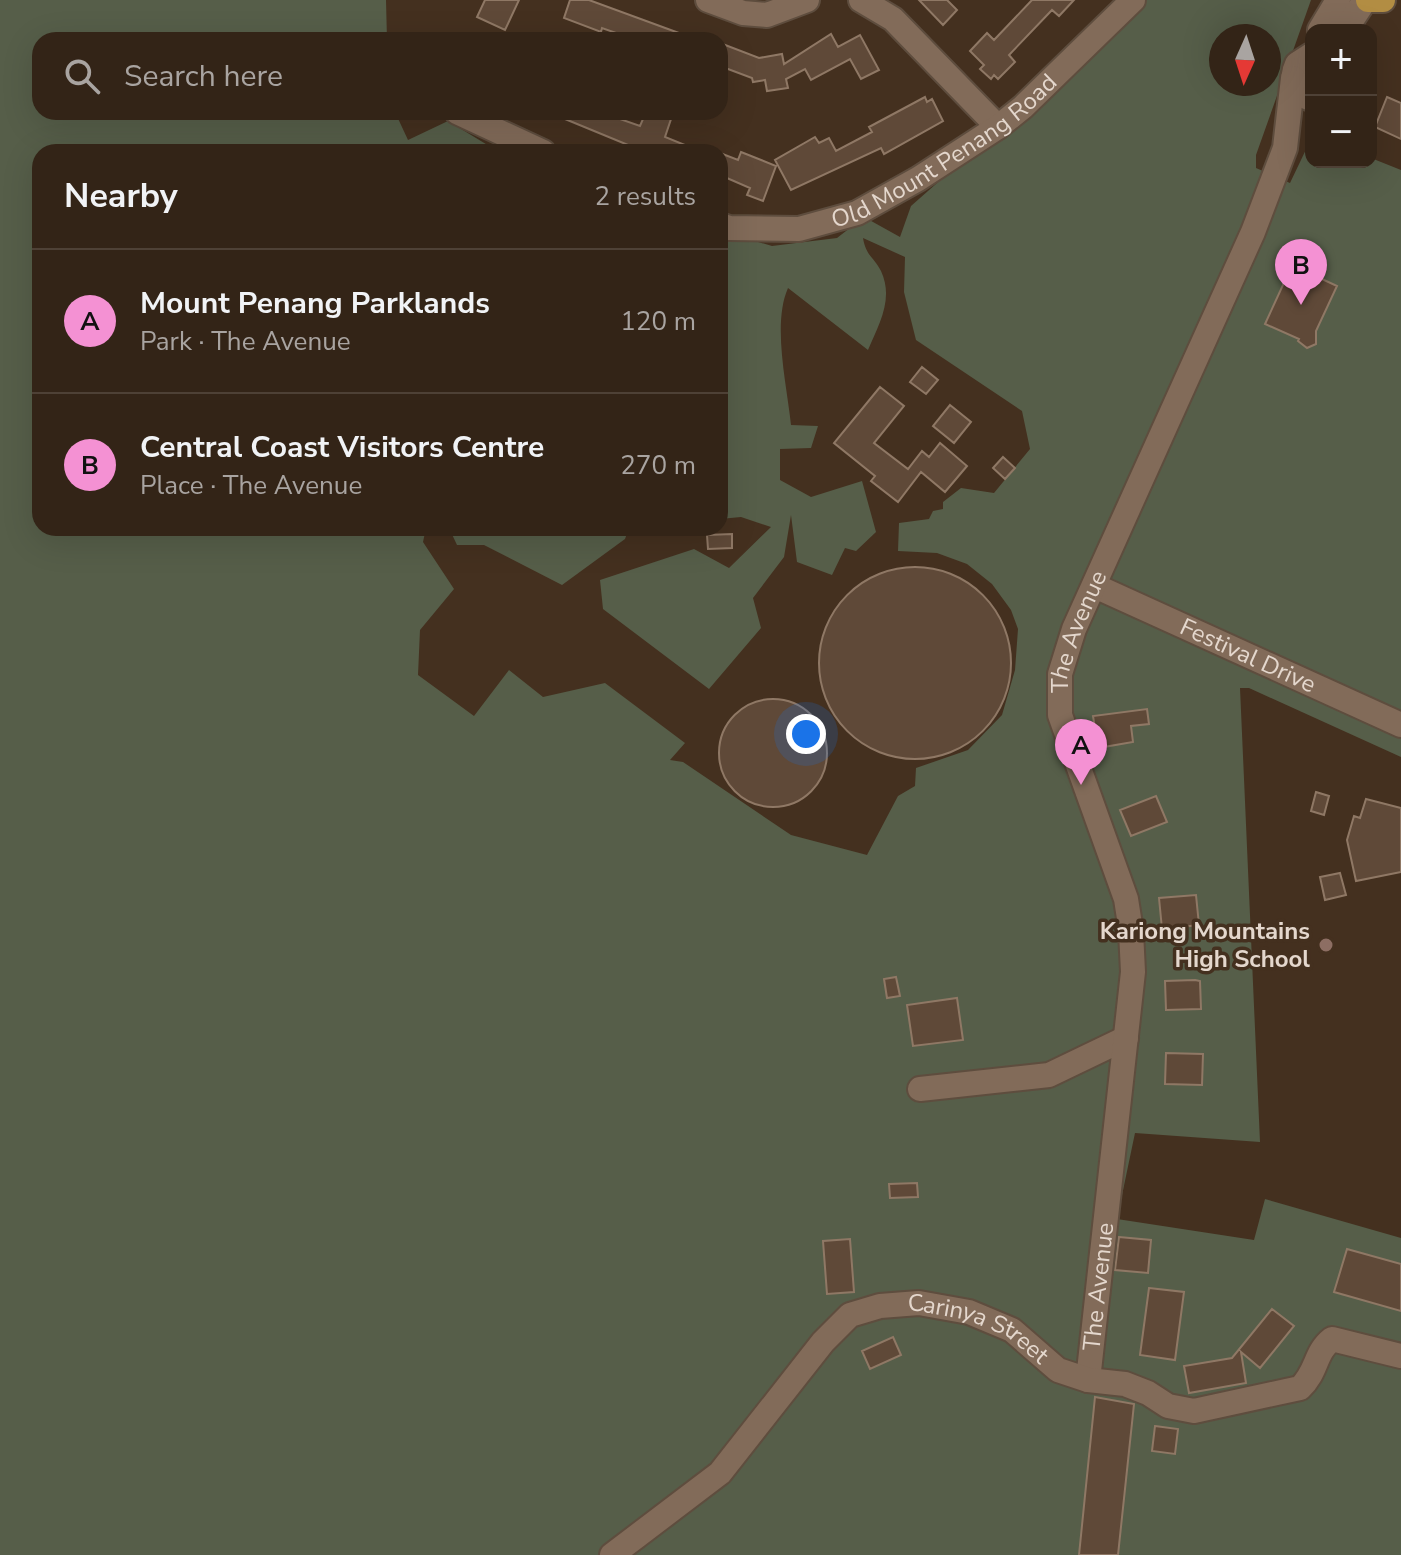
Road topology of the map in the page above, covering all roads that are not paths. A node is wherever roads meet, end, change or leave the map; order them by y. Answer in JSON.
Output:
{"nodes":[{"id":1,"x":708,"y":0,"type":"edge"},
{"id":2,"x":807,"y":0,"type":"edge"},
{"id":3,"x":861,"y":0,"type":"edge"},
{"id":4,"x":1133,"y":0,"type":"edge"},
{"id":5,"x":1367,"y":0,"type":"edge"},
{"id":6,"x":1401,"y":3,"type":"edge"},
{"id":7,"x":1329,"y":24,"type":"edge"},
{"id":8,"x":1349,"y":24,"type":"edge"},
{"id":9,"x":1305,"y":59,"type":"edge"},
{"id":10,"x":1305,"y":96,"type":"edge"},
{"id":11,"x":474,"y":120,"type":"edge"},
{"id":12,"x":1305,"y":121,"type":"edge"},
{"id":13,"x":998,"y":127,"type":"junction"},
{"id":14,"x":526,"y":144,"type":"edge"},
{"id":15,"x":1285,"y":148,"type":"junction"},
{"id":16,"x":728,"y":228,"type":"edge"},
{"id":17,"x":1095,"y":586,"type":"junction"},
{"id":18,"x":1401,"y":725,"type":"edge"},
{"id":19,"x":1126,"y":1038,"type":"junction"},
{"id":20,"x":920,"y":1089,"type":"dead end"},
{"id":21,"x":1401,"y":1356,"type":"edge"},
{"id":22,"x":1088,"y":1380,"type":"junction"},
{"id":23,"x":612,"y":1555,"type":"edge"}],
"edges":[{"from":1,"to":2,"type":"street"},
{"from":3,"to":13,"type":"street"},
{"from":4,"to":13,"type":"street","name":"Old Mount Penang Road"},
{"from":5,"to":6,"type":"highway"},
{"from":5,"to":7,"type":"street"},
{"from":5,"to":8,"type":"street"},
{"from":9,"to":10,"type":"street"},
{"from":9,"to":15,"type":"street","name":"The Avenue"},
{"from":11,"to":14,"type":"street"},
{"from":12,"to":15,"type":"street","name":"The Avenue"},
{"from":13,"to":16,"type":"street","name":"Old Mount Penang Road"},
{"from":15,"to":17,"type":"street","name":"The Avenue"},
{"from":17,"to":18,"type":"street","name":"Festival Drive"},
{"from":17,"to":19,"type":"street","name":"The Avenue"},
{"from":19,"to":20,"type":"street"},
{"from":19,"to":22,"type":"street","name":"The Avenue"},
{"from":21,"to":22,"type":"street","name":"Carinya Street"},
{"from":22,"to":23,"type":"street","name":"Carinya Street"}]}
